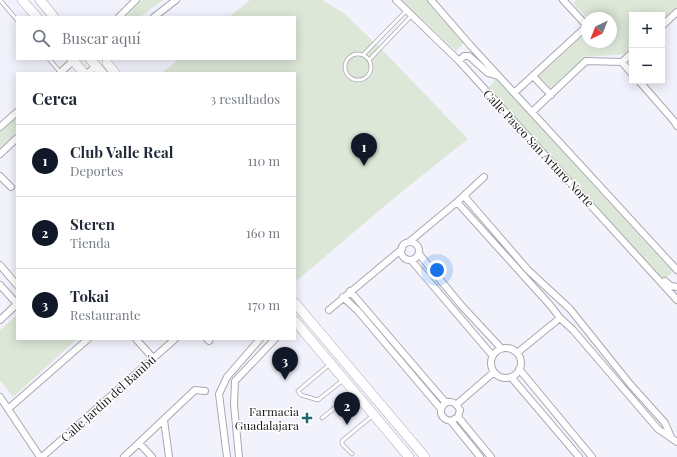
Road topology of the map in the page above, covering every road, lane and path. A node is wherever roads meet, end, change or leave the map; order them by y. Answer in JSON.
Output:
{"nodes":[{"id":1,"x":0,"y":0,"type":"edge"},
{"id":2,"x":22,"y":0,"type":"edge"},
{"id":3,"x":40,"y":0,"type":"edge"},
{"id":4,"x":136,"y":0,"type":"edge"},
{"id":5,"x":176,"y":0,"type":"edge"},
{"id":6,"x":396,"y":0,"type":"edge"},
{"id":7,"x":431,"y":0,"type":"edge"},
{"id":8,"x":566,"y":1,"type":"edge"},
{"id":9,"x":407,"y":10,"type":"junction"},
{"id":10,"x":677,"y":12,"type":"edge"},
{"id":11,"x":412,"y":15,"type":"junction"},
{"id":12,"x":36,"y":16,"type":"edge"},
{"id":13,"x":53,"y":16,"type":"edge"},
{"id":14,"x":120,"y":16,"type":"edge"},
{"id":15,"x":155,"y":16,"type":"edge"},
{"id":16,"x":16,"y":19,"type":"edge"},
{"id":17,"x":581,"y":19,"type":"edge"},
{"id":18,"x":665,"y":23,"type":"edge"},
{"id":19,"x":581,"y":31,"type":"edge"},
{"id":20,"x":363,"y":55,"type":"junction"},
{"id":21,"x":629,"y":56,"type":"edge"},
{"id":22,"x":50,"y":60,"type":"edge"},
{"id":23,"x":74,"y":60,"type":"edge"},
{"id":24,"x":107,"y":60,"type":"edge"},
{"id":25,"x":369,"y":60,"type":"junction"},
{"id":26,"x":459,"y":61,"type":"junction"},
{"id":27,"x":622,"y":62,"type":"junction"},
{"id":28,"x":629,"y":70,"type":"edge"},
{"id":29,"x":59,"y":72,"type":"edge"},
{"id":30,"x":61,"y":72,"type":"edge"},
{"id":31,"x":83,"y":72,"type":"edge"},
{"id":32,"x":114,"y":72,"type":"edge"},
{"id":33,"x":498,"y":76,"type":"junction"},
{"id":34,"x":532,"y":76,"type":"junction"},
{"id":35,"x":642,"y":84,"type":"edge"},
{"id":36,"x":514,"y":93,"type":"junction"},
{"id":37,"x":551,"y":95,"type":"junction"},
{"id":38,"x":532,"y":112,"type":"junction"},
{"id":39,"x":16,"y":113,"type":"edge"},
{"id":40,"x":676,"y":122,"type":"edge"},
{"id":41,"x":0,"y":127,"type":"edge"},
{"id":42,"x":16,"y":139,"type":"edge"},
{"id":43,"x":0,"y":154,"type":"edge"},
{"id":44,"x":0,"y":176,"type":"edge"},
{"id":45,"x":484,"y":178,"type":"dead end"},
{"id":46,"x":10,"y":187,"type":"dead end"},
{"id":47,"x":464,"y":196,"type":"junction"},
{"id":48,"x":457,"y":202,"type":"junction"},
{"id":49,"x":410,"y":242,"type":"junction"},
{"id":50,"x":402,"y":249,"type":"junction"},
{"id":51,"x":419,"y":254,"type":"junction"},
{"id":52,"x":411,"y":260,"type":"junction"},
{"id":53,"x":519,"y":260,"type":"junction"},
{"id":54,"x":513,"y":264,"type":"junction"},
{"id":55,"x":0,"y":265,"type":"edge"},
{"id":56,"x":647,"y":266,"type":"junction"},
{"id":57,"x":677,"y":270,"type":"edge"},
{"id":58,"x":16,"y":284,"type":"edge"},
{"id":59,"x":0,"y":285,"type":"edge"},
{"id":60,"x":677,"y":287,"type":"edge"},
{"id":61,"x":350,"y":291,"type":"junction"},
{"id":62,"x":343,"y":297,"type":"junction"},
{"id":63,"x":677,"y":300,"type":"edge"},
{"id":64,"x":562,"y":301,"type":"junction"},
{"id":65,"x":16,"y":303,"type":"edge"},
{"id":66,"x":296,"y":304,"type":"edge"},
{"id":67,"x":16,"y":305,"type":"edge"},
{"id":68,"x":461,"y":305,"type":"junction"},
{"id":69,"x":296,"y":309,"type":"edge"},
{"id":70,"x":553,"y":309,"type":"junction"},
{"id":71,"x":329,"y":310,"type":"dead end"},
{"id":72,"x":454,"y":311,"type":"junction"},
{"id":73,"x":576,"y":317,"type":"junction"},
{"id":74,"x":560,"y":318,"type":"junction"},
{"id":75,"x":0,"y":320,"type":"edge"},
{"id":76,"x":567,"y":325,"type":"junction"},
{"id":77,"x":297,"y":326,"type":"edge"},
{"id":78,"x":322,"y":334,"type":"junction"},
{"id":79,"x":87,"y":340,"type":"edge"},
{"id":80,"x":137,"y":340,"type":"edge"},
{"id":81,"x":174,"y":340,"type":"edge"},
{"id":82,"x":259,"y":340,"type":"edge"},
{"id":83,"x":274,"y":340,"type":"edge"},
{"id":84,"x":501,"y":348,"type":"junction"},
{"id":85,"x":404,"y":353,"type":"junction"},
{"id":86,"x":517,"y":353,"type":"junction"},
{"id":87,"x":492,"y":355,"type":"junction"},
{"id":88,"x":153,"y":358,"type":"junction"},
{"id":89,"x":398,"y":358,"type":"junction"},
{"id":90,"x":328,"y":360,"type":"junction"},
{"id":91,"x":236,"y":366,"type":"junction"},
{"id":92,"x":519,"y":369,"type":"junction"},
{"id":93,"x":243,"y":371,"type":"junction"},
{"id":94,"x":494,"y":372,"type":"junction"},
{"id":95,"x":511,"y":377,"type":"junction"},
{"id":96,"x":344,"y":379,"type":"junction"},
{"id":97,"x":363,"y":384,"type":"junction"},
{"id":98,"x":630,"y":384,"type":"junction"},
{"id":99,"x":624,"y":389,"type":"junction"},
{"id":100,"x":205,"y":391,"type":"dead end"},
{"id":101,"x":354,"y":392,"type":"junction"},
{"id":102,"x":0,"y":398,"type":"edge"},
{"id":103,"x":446,"y":403,"type":"junction"},
{"id":104,"x":456,"y":404,"type":"junction"},
{"id":105,"x":8,"y":409,"type":"junction"},
{"id":106,"x":441,"y":409,"type":"junction"},
{"id":107,"x":374,"y":415,"type":"junction"},
{"id":108,"x":458,"y":417,"type":"junction"},
{"id":109,"x":322,"y":418,"type":"dead end"},
{"id":110,"x":164,"y":420,"type":"junction"},
{"id":111,"x":451,"y":421,"type":"junction"},
{"id":112,"x":573,"y":436,"type":"junction"},
{"id":113,"x":671,"y":437,"type":"junction"},
{"id":114,"x":566,"y":442,"type":"junction"},
{"id":115,"x":677,"y":442,"type":"edge"},
{"id":116,"x":139,"y":443,"type":"junction"},
{"id":117,"x":352,"y":454,"type":"dead end"},
{"id":118,"x":41,"y":457,"type":"edge"},
{"id":119,"x":124,"y":457,"type":"edge"},
{"id":120,"x":152,"y":457,"type":"edge"},
{"id":121,"x":168,"y":457,"type":"edge"},
{"id":122,"x":227,"y":457,"type":"edge"},
{"id":123,"x":239,"y":457,"type":"edge"},
{"id":124,"x":409,"y":457,"type":"edge"},
{"id":125,"x":425,"y":457,"type":"edge"},
{"id":126,"x":480,"y":457,"type":"edge"},
{"id":127,"x":491,"y":457,"type":"edge"},
{"id":128,"x":579,"y":457,"type":"edge"},
{"id":129,"x":592,"y":457,"type":"edge"}],
"edges":[{"from":1,"to":16,"type":"lane"},
{"from":2,"to":12,"type":"main road"},
{"from":3,"to":13,"type":"main road"},
{"from":4,"to":14,"type":"street"},
{"from":5,"to":15,"type":"street"},
{"from":6,"to":9,"type":"street","name":"Calle Paseo San Arturo Norte"},
{"from":7,"to":33,"type":"street","name":"Calle Paseo San Arturo Norte"},
{"from":8,"to":17,"type":"street"},
{"from":9,"to":11,"type":"street","name":"Calle Paseo San Arturo Norte"},
{"from":9,"to":20,"type":"lane"},
{"from":10,"to":18,"type":"street"},
{"from":11,"to":25,"type":"lane"},
{"from":11,"to":26,"type":"street","name":"Calle Paseo San Arturo Norte"},
{"from":19,"to":34,"type":"street"},
{"from":20,"to":25,"type":"lane"},
{"from":20,"to":25,"type":"lane"},
{"from":21,"to":27,"type":"street"},
{"from":22,"to":29,"type":"lane"},
{"from":23,"to":30,"type":"street"},
{"from":23,"to":31,"type":"main road"},
{"from":24,"to":32,"type":"main road"},
{"from":26,"to":33,"type":"street"},
{"from":26,"to":56,"type":"street","name":"Calle Paseo San Arturo Norte"},
{"from":27,"to":28,"type":"street"},
{"from":27,"to":37,"type":"street"},
{"from":33,"to":36,"type":"street","name":"Calle Paseo San Arturo Norte"},
{"from":34,"to":36,"type":"street"},
{"from":34,"to":37,"type":"street"},
{"from":35,"to":40,"type":"street"},
{"from":36,"to":38,"type":"street","name":"Calle Paseo San Arturo Norte"},
{"from":37,"to":38,"type":"street"},
{"from":38,"to":57,"type":"street","name":"Calle Paseo San Arturo Norte"},
{"from":39,"to":41,"type":"street"},
{"from":42,"to":43,"type":"street"},
{"from":44,"to":46,"type":"street"},
{"from":45,"to":47,"type":"street"},
{"from":47,"to":48,"type":"street"},
{"from":47,"to":53,"type":"street"},
{"from":48,"to":49,"type":"street"},
{"from":48,"to":54,"type":"street"},
{"from":49,"to":50,"type":"street"},
{"from":49,"to":51,"type":"street"},
{"from":50,"to":52,"type":"street"},
{"from":50,"to":61,"type":"street"},
{"from":51,"to":52,"type":"street"},
{"from":51,"to":68,"type":"street"},
{"from":52,"to":72,"type":"street"},
{"from":53,"to":54,"type":"street"},
{"from":53,"to":64,"type":"street"},
{"from":54,"to":70,"type":"street"},
{"from":55,"to":58,"type":"street"},
{"from":56,"to":60,"type":"street"},
{"from":56,"to":63,"type":"street","name":"Calle Paseo San Arturo Norte"},
{"from":59,"to":65,"type":"street"},
{"from":61,"to":62,"type":"street"},
{"from":61,"to":85,"type":"street"},
{"from":62,"to":71,"type":"street"},
{"from":62,"to":89,"type":"street"},
{"from":64,"to":70,"type":"street"},
{"from":64,"to":73,"type":"street"},
{"from":66,"to":78,"type":"main road"},
{"from":67,"to":75,"type":"street"},
{"from":68,"to":72,"type":"street"},
{"from":68,"to":84,"type":"street"},
{"from":69,"to":78,"type":"main road"},
{"from":70,"to":74,"type":"street"},
{"from":72,"to":87,"type":"street"},
{"from":73,"to":76,"type":"street"},
{"from":73,"to":98,"type":"street"},
{"from":74,"to":76,"type":"street"},
{"from":74,"to":86,"type":"street"},
{"from":76,"to":99,"type":"street"},
{"from":77,"to":90,"type":"main road"},
{"from":78,"to":97,"type":"main road"},
{"from":79,"to":105,"type":"street"},
{"from":80,"to":88,"type":"street"},
{"from":81,"to":88,"type":"street","name":"Calle Jardín del Bambú"},
{"from":82,"to":91,"type":"street"},
{"from":83,"to":93,"type":"street"},
{"from":84,"to":86,"type":"street"},
{"from":84,"to":87,"type":"street"},
{"from":85,"to":89,"type":"street"},
{"from":85,"to":103,"type":"street"},
{"from":86,"to":92,"type":"street"},
{"from":87,"to":94,"type":"street"},
{"from":88,"to":118,"type":"street","name":"Calle Jardín del Bambú"},
{"from":89,"to":106,"type":"street"},
{"from":90,"to":96,"type":"main road"},
{"from":90,"to":96,"type":"lane"},
{"from":90,"to":97,"type":"main road"},
{"from":91,"to":93,"type":"street"},
{"from":91,"to":122,"type":"street"},
{"from":92,"to":95,"type":"street"},
{"from":92,"to":112,"type":"street"},
{"from":93,"to":123,"type":"street"},
{"from":94,"to":95,"type":"street"},
{"from":94,"to":104,"type":"street"},
{"from":95,"to":114,"type":"street"},
{"from":96,"to":101,"type":"main road"},
{"from":97,"to":125,"type":"main road"},
{"from":98,"to":99,"type":"street"},
{"from":98,"to":113,"type":"street"},
{"from":99,"to":113,"type":"street"},
{"from":100,"to":110,"type":"street"},
{"from":101,"to":107,"type":"main road"},
{"from":101,"to":109,"type":"lane"},
{"from":102,"to":105,"type":"street"},
{"from":103,"to":104,"type":"street"},
{"from":103,"to":106,"type":"street"},
{"from":104,"to":108,"type":"street"},
{"from":105,"to":118,"type":"street"},
{"from":106,"to":111,"type":"street"},
{"from":107,"to":117,"type":"lane"},
{"from":107,"to":124,"type":"main road"},
{"from":108,"to":111,"type":"street"},
{"from":108,"to":127,"type":"street"},
{"from":110,"to":116,"type":"street"},
{"from":110,"to":121,"type":"street"},
{"from":111,"to":126,"type":"street"},
{"from":112,"to":114,"type":"street"},
{"from":112,"to":129,"type":"street"},
{"from":113,"to":115,"type":"street"},
{"from":114,"to":128,"type":"street"},
{"from":116,"to":119,"type":"street"},
{"from":116,"to":120,"type":"street"}]}
